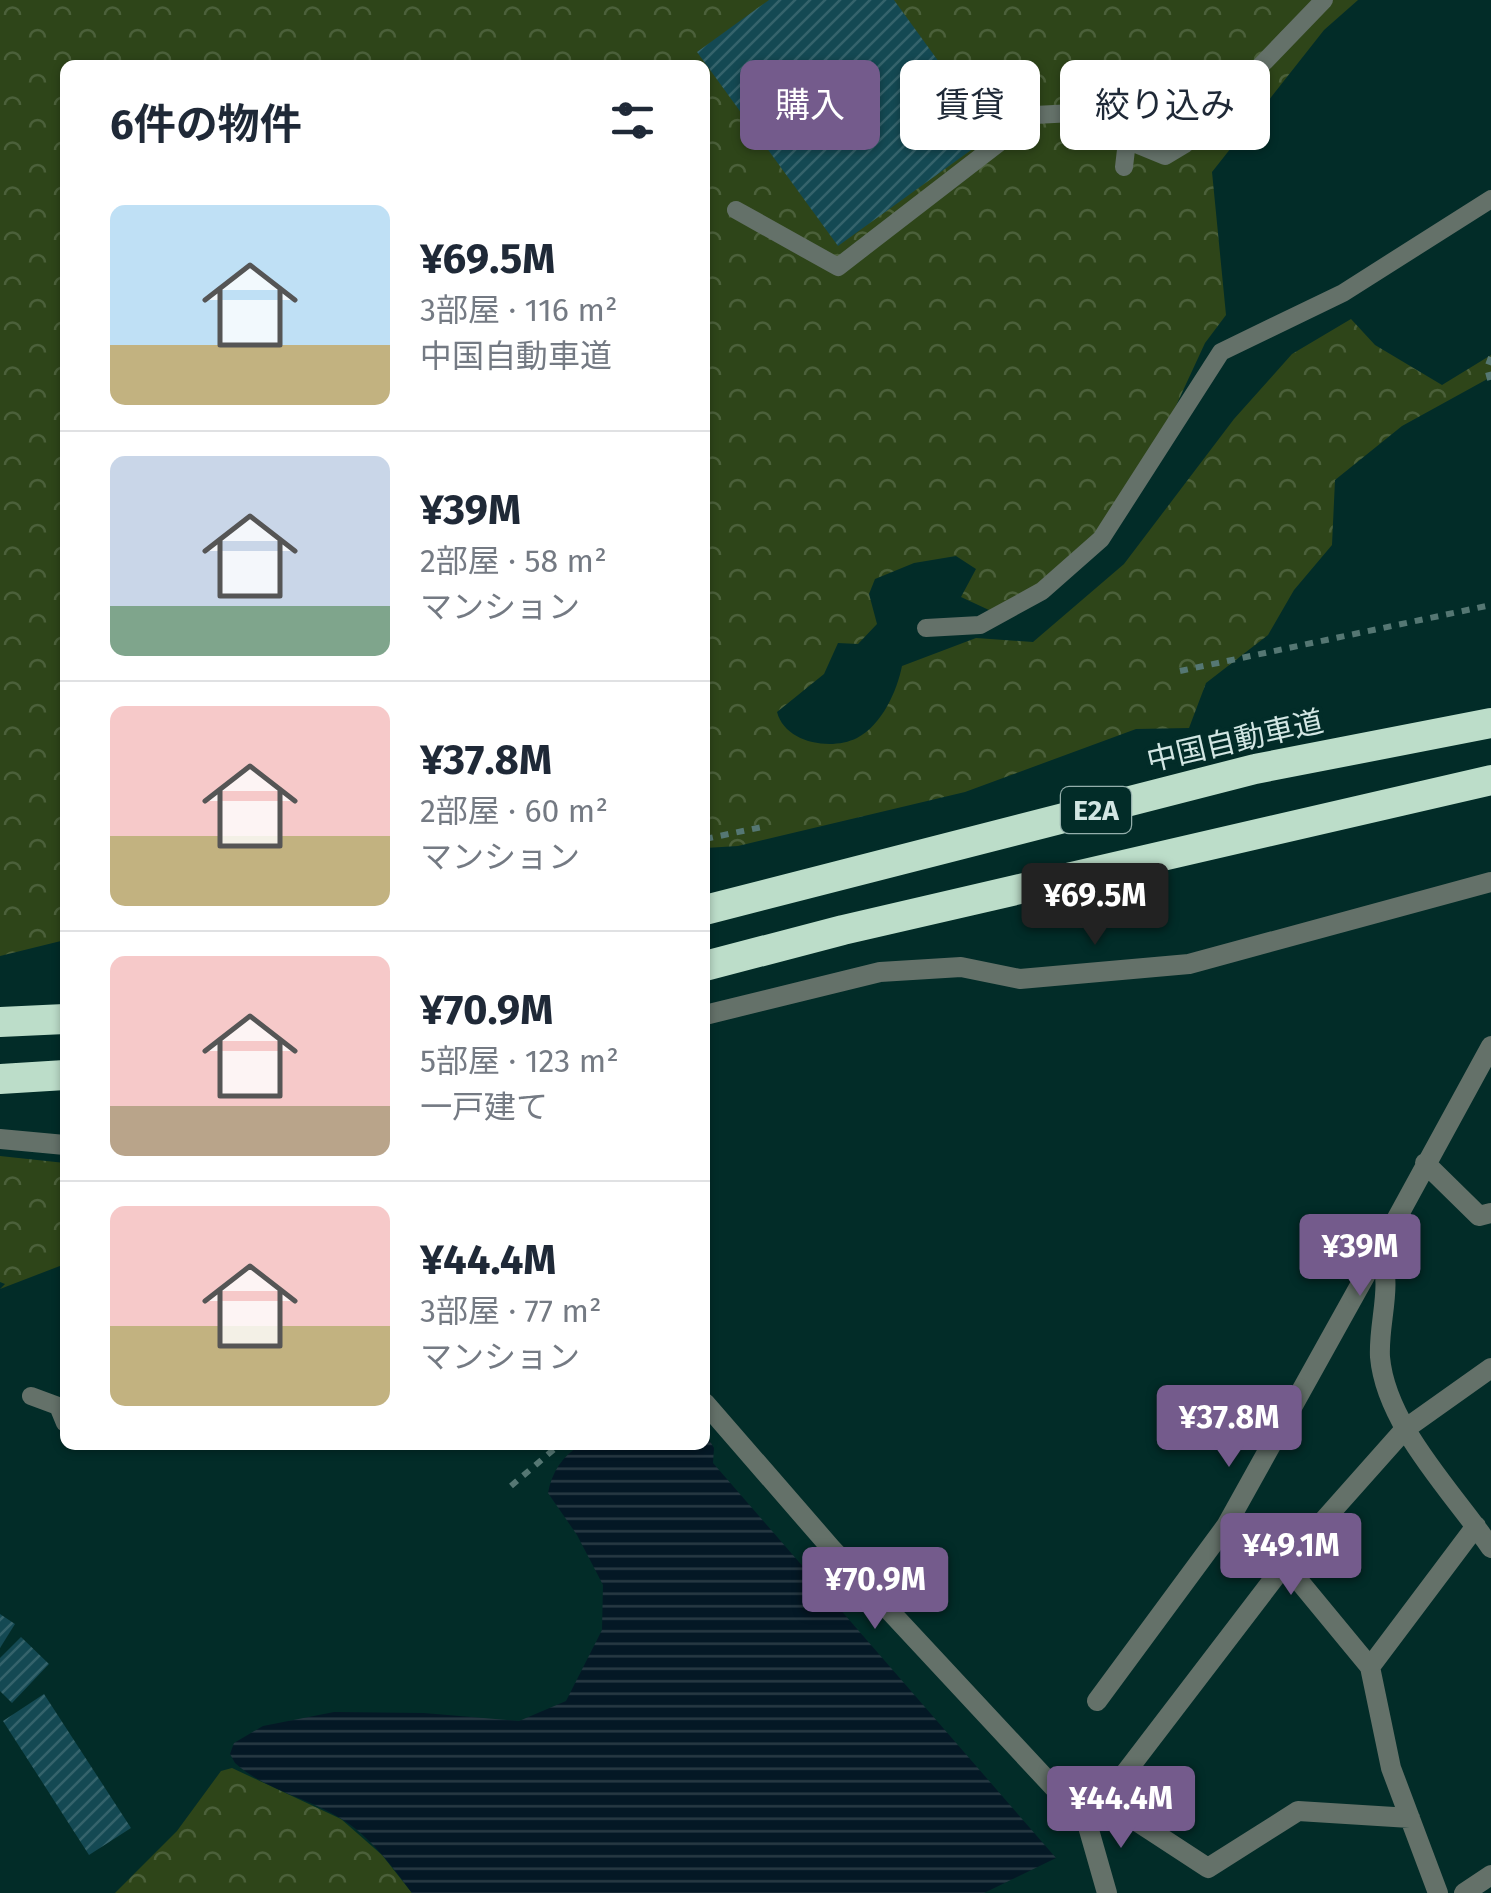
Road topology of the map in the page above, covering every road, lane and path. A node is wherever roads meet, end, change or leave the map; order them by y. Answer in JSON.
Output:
{"nodes":[{"id":1,"x":1324,"y":0,"type":"edge"},
{"id":2,"x":1266,"y":60,"type":"edge"},
{"id":3,"x":1060,"y":113,"type":"edge"},
{"id":4,"x":1126,"y":150,"type":"edge"},
{"id":5,"x":1150,"y":150,"type":"edge"},
{"id":6,"x":1175,"y":150,"type":"edge"},
{"id":7,"x":1124,"y":167,"type":"dead end"},
{"id":8,"x":1491,"y":199,"type":"edge"},
{"id":9,"x":736,"y":210,"type":"dead end"},
{"id":10,"x":1491,"y":357,"type":"edge"},
{"id":11,"x":1491,"y":383,"type":"edge"},
{"id":12,"x":1491,"y":606,"type":"edge"},
{"id":13,"x":926,"y":628,"type":"dead end"},
{"id":14,"x":1180,"y":671,"type":"dead end"},
{"id":15,"x":1491,"y":723,"type":"edge"},
{"id":16,"x":1491,"y":780,"type":"edge"},
{"id":17,"x":762,"y":827,"type":"dead end"},
{"id":18,"x":710,"y":838,"type":"edge"},
{"id":19,"x":1491,"y":882,"type":"edge"},
{"id":20,"x":710,"y":909,"type":"edge"},
{"id":21,"x":710,"y":965,"type":"edge"},
{"id":22,"x":710,"y":1014,"type":"edge"},
{"id":23,"x":60,"y":1019,"type":"edge"},
{"id":24,"x":0,"y":1022,"type":"edge"},
{"id":25,"x":1491,"y":1046,"type":"edge"},
{"id":26,"x":60,"y":1076,"type":"edge"},
{"id":27,"x":0,"y":1078,"type":"edge"},
{"id":28,"x":0,"y":1139,"type":"edge"},
{"id":29,"x":60,"y":1145,"type":"edge"},
{"id":30,"x":1425,"y":1162,"type":"junction"},
{"id":31,"x":1491,"y":1213,"type":"edge"},
{"id":32,"x":1379,"y":1251,"type":"junction"},
{"id":33,"x":1491,"y":1368,"type":"edge"},
{"id":34,"x":31,"y":1396,"type":"dead end"},
{"id":35,"x":710,"y":1409,"type":"edge"},
{"id":36,"x":60,"y":1411,"type":"edge"},
{"id":37,"x":1405,"y":1429,"type":"junction"},
{"id":38,"x":553,"y":1450,"type":"edge"},
{"id":39,"x":511,"y":1486,"type":"dead end"},
{"id":40,"x":1476,"y":1526,"type":"junction"},
{"id":41,"x":1491,"y":1548,"type":"edge"},
{"id":42,"x":1285,"y":1564,"type":"junction"},
{"id":43,"x":1370,"y":1667,"type":"junction"},
{"id":44,"x":1097,"y":1701,"type":"dead end"},
{"id":45,"x":1104,"y":1800,"type":"junction"},
{"id":46,"x":1410,"y":1818,"type":"junction"},
{"id":47,"x":1087,"y":1823,"type":"junction"},
{"id":48,"x":1491,"y":1875,"type":"edge"},
{"id":49,"x":1107,"y":1893,"type":"edge"},
{"id":50,"x":1438,"y":1893,"type":"edge"},
{"id":51,"x":1464,"y":1893,"type":"edge"}],
"edges":[{"from":1,"to":2,"type":"lane"},
{"from":3,"to":9,"type":"lane"},
{"from":4,"to":7,"type":"lane"},
{"from":5,"to":6,"type":"lane"},
{"from":8,"to":13,"type":"lane"},
{"from":10,"to":11,"type":"path"},
{"from":12,"to":14,"type":"path"},
{"from":15,"to":20,"type":"highway","name":"中国自動車道","number":"E2A"},
{"from":16,"to":21,"type":"highway","number":"E2A"},
{"from":17,"to":18,"type":"path"},
{"from":19,"to":22,"type":"street"},
{"from":23,"to":24,"type":"highway"},
{"from":25,"to":30,"type":"street"},
{"from":26,"to":27,"type":"highway"},
{"from":28,"to":29,"type":"street"},
{"from":30,"to":31,"type":"street"},
{"from":30,"to":32,"type":"street"},
{"from":32,"to":37,"type":"street"},
{"from":32,"to":44,"type":"street"},
{"from":33,"to":37,"type":"street"},
{"from":34,"to":36,"type":"lane"},
{"from":35,"to":47,"type":"street"},
{"from":37,"to":40,"type":"street"},
{"from":37,"to":42,"type":"street"},
{"from":38,"to":39,"type":"path"},
{"from":40,"to":41,"type":"street"},
{"from":40,"to":43,"type":"street"},
{"from":42,"to":43,"type":"street"},
{"from":42,"to":45,"type":"street"},
{"from":43,"to":46,"type":"street"},
{"from":45,"to":46,"type":"street"},
{"from":45,"to":47,"type":"street"},
{"from":46,"to":50,"type":"street"},
{"from":47,"to":49,"type":"street"},
{"from":48,"to":51,"type":"street"}]}
